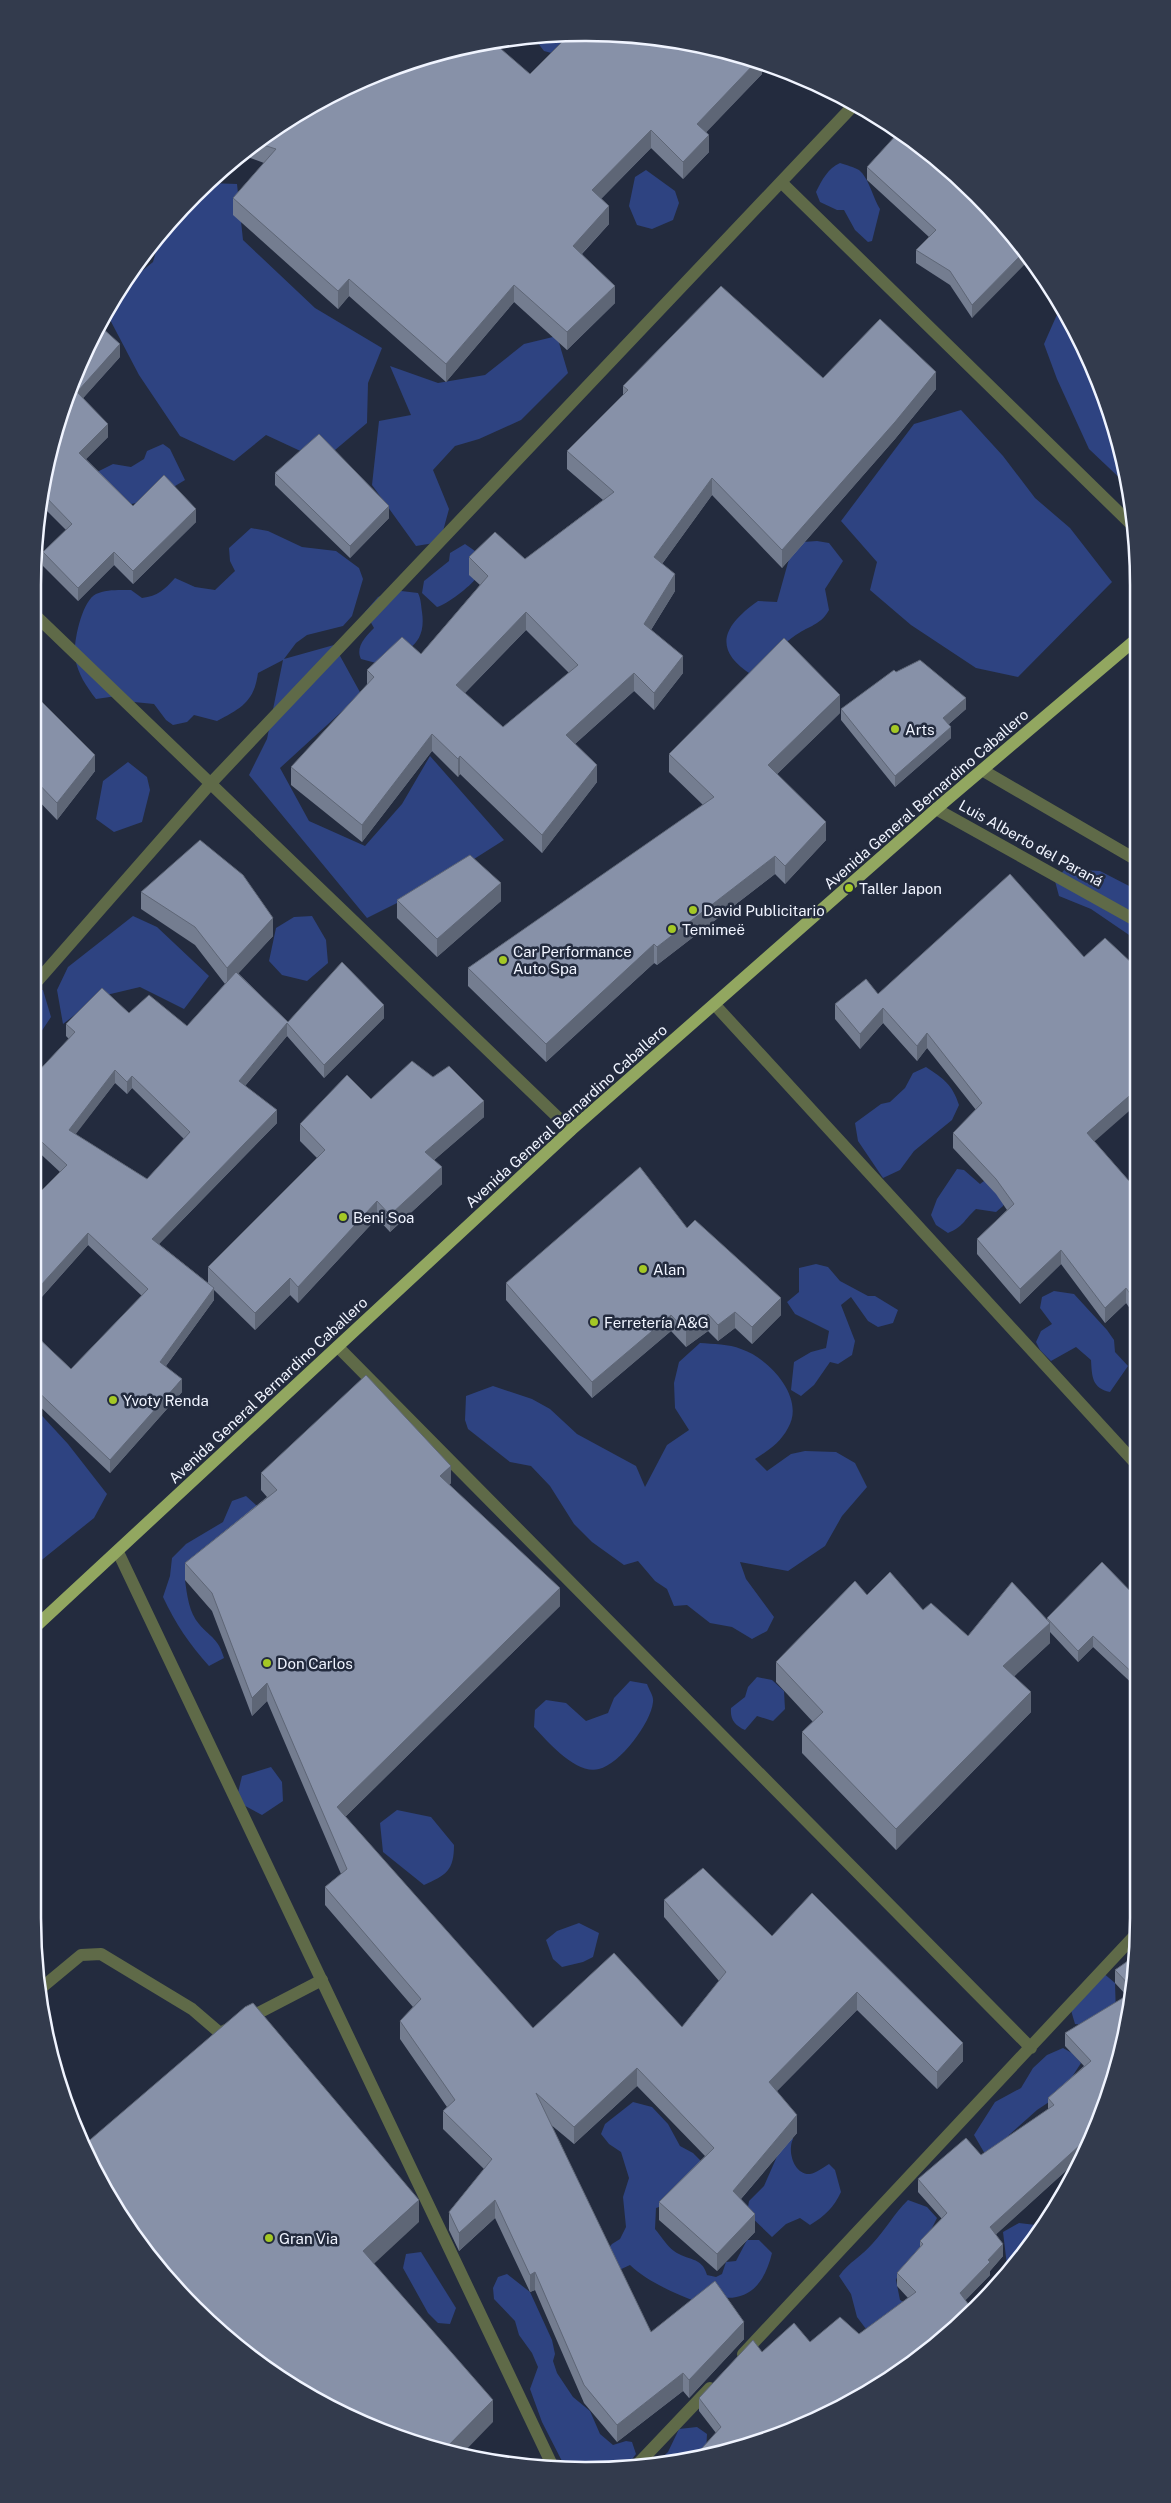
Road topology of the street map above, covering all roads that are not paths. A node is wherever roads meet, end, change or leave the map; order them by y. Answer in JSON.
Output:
{"nodes":[{"id":1,"x":849,"y":109,"type":"edge"},
{"id":2,"x":781,"y":182,"type":"junction"},
{"id":3,"x":1126,"y":519,"type":"edge"},
{"id":4,"x":41,"y":621,"type":"edge"},
{"id":5,"x":1130,"y":644,"type":"edge"},
{"id":6,"x":982,"y":770,"type":"junction"},
{"id":7,"x":211,"y":783,"type":"junction"},
{"id":8,"x":936,"y":809,"type":"junction"},
{"id":9,"x":1130,"y":856,"type":"edge"},
{"id":10,"x":1130,"y":917,"type":"edge"},
{"id":11,"x":41,"y":976,"type":"edge"},
{"id":12,"x":715,"y":1005,"type":"junction"},
{"id":13,"x":571,"y":1130,"type":"junction"},
{"id":14,"x":338,"y":1347,"type":"junction"},
{"id":15,"x":1130,"y":1457,"type":"edge"},
{"id":16,"x":118,"y":1552,"type":"junction"},
{"id":17,"x":41,"y":1622,"type":"edge"},
{"id":18,"x":1129,"y":1941,"type":"edge"},
{"id":19,"x":322,"y":1980,"type":"junction"},
{"id":20,"x":46,"y":1985,"type":"edge"},
{"id":21,"x":1031,"y":2048,"type":"junction"},
{"id":22,"x":732,"y":2366,"type":"edge"},
{"id":23,"x":718,"y":2380,"type":"edge"},
{"id":24,"x":643,"y":2459,"type":"edge"},
{"id":25,"x":550,"y":2461,"type":"edge"}],
"edges":[{"from":1,"to":2,"type":"street"},
{"from":2,"to":3,"type":"street"},
{"from":2,"to":7,"type":"street"},
{"from":4,"to":7,"type":"street"},
{"from":5,"to":6,"type":"main road","name":"Avenida General Bernardino Caballero"},
{"from":6,"to":8,"type":"main road","name":"Avenida General Bernardino Caballero"},
{"from":6,"to":9,"type":"street"},
{"from":7,"to":11,"type":"street"},
{"from":7,"to":13,"type":"street"},
{"from":8,"to":10,"type":"street","name":"Luis Alberto del Paraná"},
{"from":8,"to":12,"type":"main road","name":"Avenida General Bernardino Caballero"},
{"from":12,"to":13,"type":"main road","name":"Avenida General Bernardino Caballero"},
{"from":12,"to":15,"type":"street"},
{"from":13,"to":14,"type":"main road","name":"Avenida General Bernardino Caballero"},
{"from":14,"to":16,"type":"main road","name":"Avenida General Bernardino Caballero"},
{"from":14,"to":21,"type":"street"},
{"from":16,"to":17,"type":"main road","name":"Avenida General Bernardino Caballero"},
{"from":16,"to":19,"type":"street"},
{"from":18,"to":21,"type":"street"},
{"from":19,"to":20,"type":"street"},
{"from":19,"to":25,"type":"street"},
{"from":21,"to":22,"type":"street"},
{"from":23,"to":24,"type":"street"}]}
